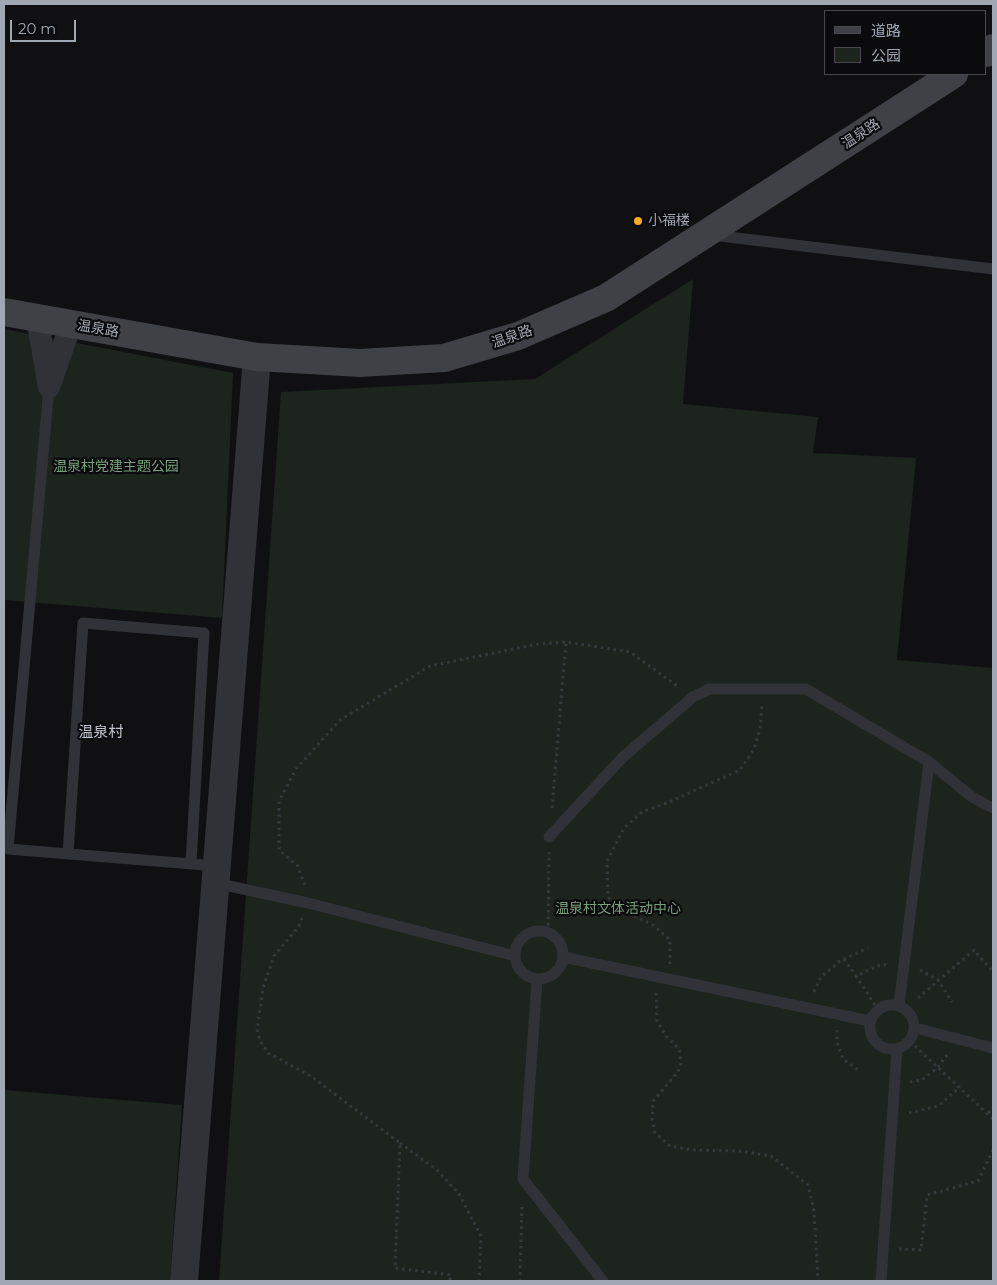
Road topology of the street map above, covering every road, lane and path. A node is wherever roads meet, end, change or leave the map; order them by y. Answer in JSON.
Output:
{"nodes":[{"id":1,"x":952,"y":75,"type":"edge"},
{"id":2,"x":705,"y":234,"type":"junction"},
{"id":3,"x":993,"y":269,"type":"edge"},
{"id":4,"x":4,"y":312,"type":"edge"},
{"id":5,"x":37,"y":318,"type":"junction"},
{"id":6,"x":71,"y":324,"type":"junction"},
{"id":7,"x":257,"y":357,"type":"junction"},
{"id":8,"x":49,"y":387,"type":"junction"},
{"id":9,"x":566,"y":642,"type":"junction"},
{"id":10,"x":764,"y":689,"type":"junction"},
{"id":11,"x":693,"y":697,"type":"junction"},
{"id":12,"x":929,"y":762,"type":"junction"},
{"id":13,"x":993,"y":808,"type":"edge"},
{"id":14,"x":549,"y":838,"type":"junction"},
{"id":15,"x":68,"y":854,"type":"junction"},
{"id":16,"x":208,"y":871,"type":"junction"},
{"id":17,"x":308,"y":902,"type":"junction"},
{"id":18,"x":548,"y":932,"type":"junction"},
{"id":19,"x":868,"y":948,"type":"dead end"},
{"id":20,"x":515,"y":956,"type":"junction"},
{"id":21,"x":563,"y":958,"type":"junction"},
{"id":22,"x":844,"y":959,"type":"junction"},
{"id":23,"x":993,"y":972,"type":"edge"},
{"id":24,"x":856,"y":976,"type":"dead end"},
{"id":25,"x":663,"y":978,"type":"junction"},
{"id":26,"x":537,"y":980,"type":"junction"},
{"id":27,"x":903,"y":1007,"type":"junction"},
{"id":28,"x":805,"y":1008,"type":"junction"},
{"id":29,"x":837,"y":1015,"type":"junction"},
{"id":30,"x":870,"y":1022,"type":"junction"},
{"id":31,"x":915,"y":1028,"type":"junction"},
{"id":32,"x":909,"y":1042,"type":"junction"},
{"id":33,"x":993,"y":1048,"type":"edge"},
{"id":34,"x":897,"y":1049,"type":"junction"},
{"id":35,"x":950,"y":1052,"type":"dead end"},
{"id":36,"x":938,"y":1067,"type":"junction"},
{"id":37,"x":861,"y":1072,"type":"dead end"},
{"id":38,"x":894,"y":1085,"type":"junction"},
{"id":39,"x":960,"y":1087,"type":"junction"},
{"id":40,"x":993,"y":1108,"type":"edge"},
{"id":41,"x":988,"y":1113,"type":"junction"},
{"id":42,"x":892,"y":1114,"type":"junction"},
{"id":43,"x":993,"y":1119,"type":"edge"},
{"id":44,"x":400,"y":1143,"type":"junction"},
{"id":45,"x":993,"y":1150,"type":"edge"},
{"id":46,"x":523,"y":1179,"type":"junction"},
{"id":47,"x":883,"y":1248,"type":"junction"},
{"id":48,"x":184,"y":1281,"type":"edge"},
{"id":49,"x":450,"y":1281,"type":"edge"},
{"id":50,"x":480,"y":1281,"type":"edge"},
{"id":51,"x":520,"y":1281,"type":"edge"},
{"id":52,"x":603,"y":1281,"type":"edge"},
{"id":53,"x":818,"y":1281,"type":"edge"},
{"id":54,"x":881,"y":1281,"type":"edge"}],
"edges":[{"from":1,"to":2,"type":"main road","name":"温泉路"},
{"from":2,"to":3,"type":"lane"},
{"from":2,"to":7,"type":"main road","name":"温泉路"},
{"from":4,"to":5,"type":"main road","name":"温泉路"},
{"from":5,"to":6,"type":"main road","name":"温泉路"},
{"from":5,"to":8,"type":"street"},
{"from":6,"to":7,"type":"main road","name":"温泉路"},
{"from":6,"to":8,"type":"street"},
{"from":7,"to":16,"type":"street"},
{"from":8,"to":15,"type":"lane"},
{"from":9,"to":11,"type":"path"},
{"from":9,"to":14,"type":"path"},
{"from":9,"to":17,"type":"path"},
{"from":10,"to":11,"type":"lane"},
{"from":10,"to":12,"type":"lane"},
{"from":10,"to":25,"type":"path"},
{"from":11,"to":14,"type":"lane"},
{"from":12,"to":13,"type":"lane"},
{"from":12,"to":27,"type":"lane"},
{"from":14,"to":18,"type":"path"},
{"from":15,"to":16,"type":"lane"},
{"from":15,"to":16,"type":"lane"},
{"from":16,"to":17,"type":"lane"},
{"from":16,"to":48,"type":"street"},
{"from":17,"to":20,"type":"lane"},
{"from":17,"to":44,"type":"path"},
{"from":18,"to":20,"type":"lane"},
{"from":18,"to":21,"type":"lane"},
{"from":19,"to":22,"type":"path"},
{"from":20,"to":26,"type":"lane"},
{"from":21,"to":25,"type":"lane"},
{"from":21,"to":26,"type":"lane"},
{"from":22,"to":24,"type":"path"},
{"from":22,"to":28,"type":"path"},
{"from":23,"to":27,"type":"path"},
{"from":25,"to":28,"type":"lane"},
{"from":25,"to":53,"type":"path"},
{"from":26,"to":46,"type":"lane"},
{"from":27,"to":30,"type":"lane"},
{"from":27,"to":31,"type":"lane"},
{"from":28,"to":29,"type":"lane"},
{"from":29,"to":30,"type":"lane"},
{"from":29,"to":37,"type":"path"},
{"from":30,"to":34,"type":"lane"},
{"from":31,"to":32,"type":"lane"},
{"from":31,"to":33,"type":"lane"},
{"from":32,"to":34,"type":"lane"},
{"from":32,"to":36,"type":"path"},
{"from":34,"to":38,"type":"lane"},
{"from":35,"to":36,"type":"path"},
{"from":36,"to":38,"type":"path"},
{"from":36,"to":39,"type":"path"},
{"from":38,"to":42,"type":"lane"},
{"from":39,"to":41,"type":"path"},
{"from":39,"to":42,"type":"path"},
{"from":40,"to":41,"type":"path"},
{"from":41,"to":43,"type":"path"},
{"from":42,"to":47,"type":"lane"},
{"from":44,"to":49,"type":"path"},
{"from":44,"to":50,"type":"path"},
{"from":45,"to":47,"type":"path"},
{"from":46,"to":51,"type":"path"},
{"from":46,"to":52,"type":"lane"},
{"from":47,"to":54,"type":"lane"}]}
